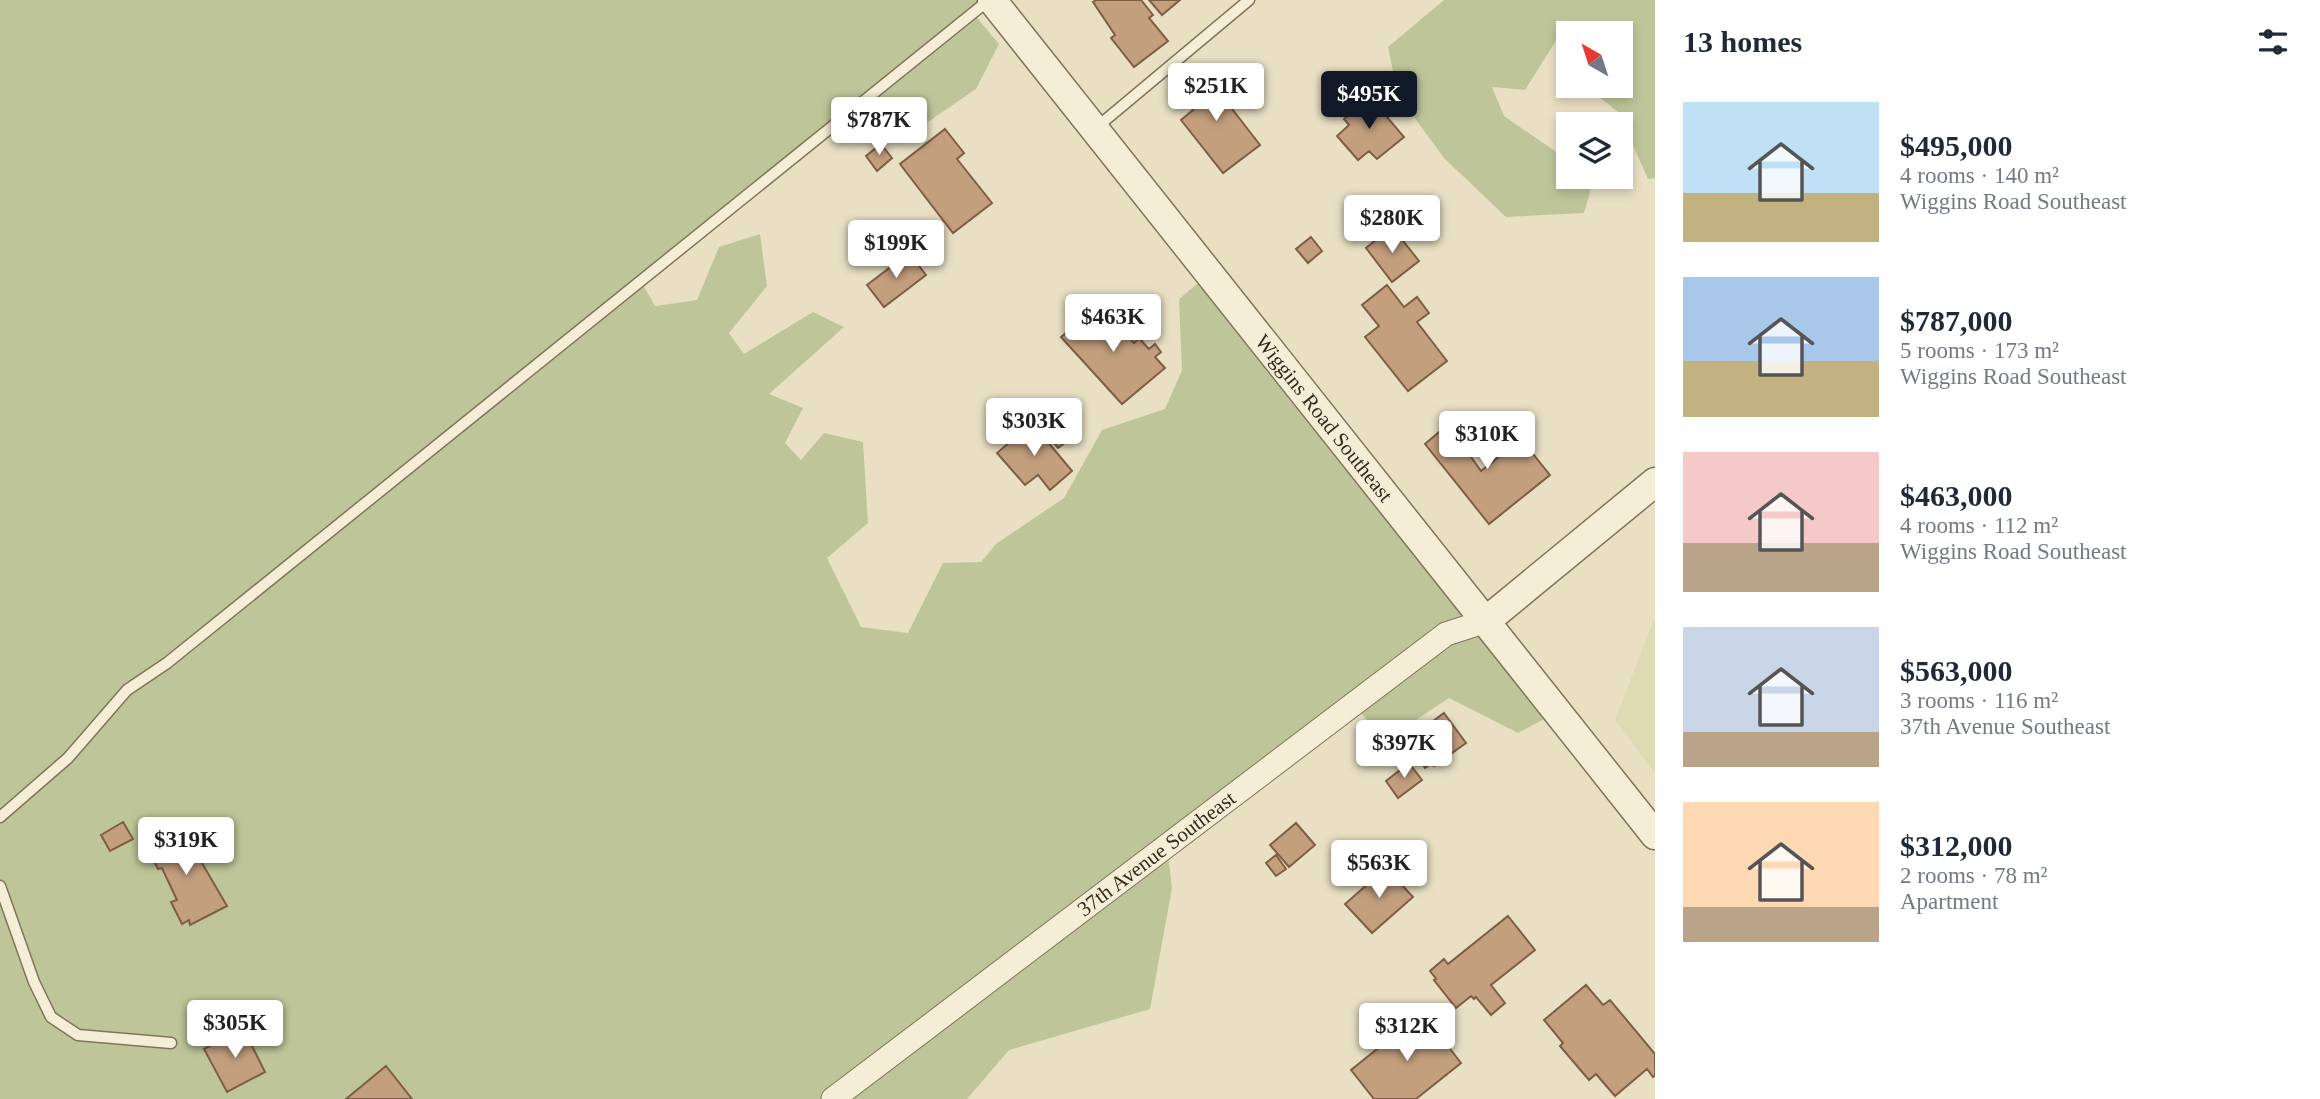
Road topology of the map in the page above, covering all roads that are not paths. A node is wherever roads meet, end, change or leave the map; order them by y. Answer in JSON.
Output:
{"nodes":[{"id":1,"x":990,"y":0,"type":"edge"},
{"id":2,"x":1249,"y":0,"type":"edge"},
{"id":3,"x":1094,"y":129,"type":"junction"},
{"id":4,"x":1655,"y":482,"type":"edge"},
{"id":5,"x":1486,"y":621,"type":"junction"},
{"id":6,"x":0,"y":817,"type":"edge"},
{"id":7,"x":1655,"y":835,"type":"edge"},
{"id":8,"x":0,"y":886,"type":"edge"},
{"id":9,"x":171,"y":1043,"type":"dead end"},
{"id":10,"x":833,"y":1099,"type":"edge"}],
"edges":[{"from":1,"to":3,"type":"street","name":"Wiggins Road Southeast"},
{"from":1,"to":6,"type":"lane"},
{"from":2,"to":3,"type":"lane"},
{"from":3,"to":5,"type":"street","name":"Wiggins Road Southeast"},
{"from":4,"to":5,"type":"street"},
{"from":5,"to":7,"type":"street","name":"Wiggins Road Southeast"},
{"from":5,"to":10,"type":"street","name":"37th Avenue Southeast"},
{"from":8,"to":9,"type":"lane"}]}
